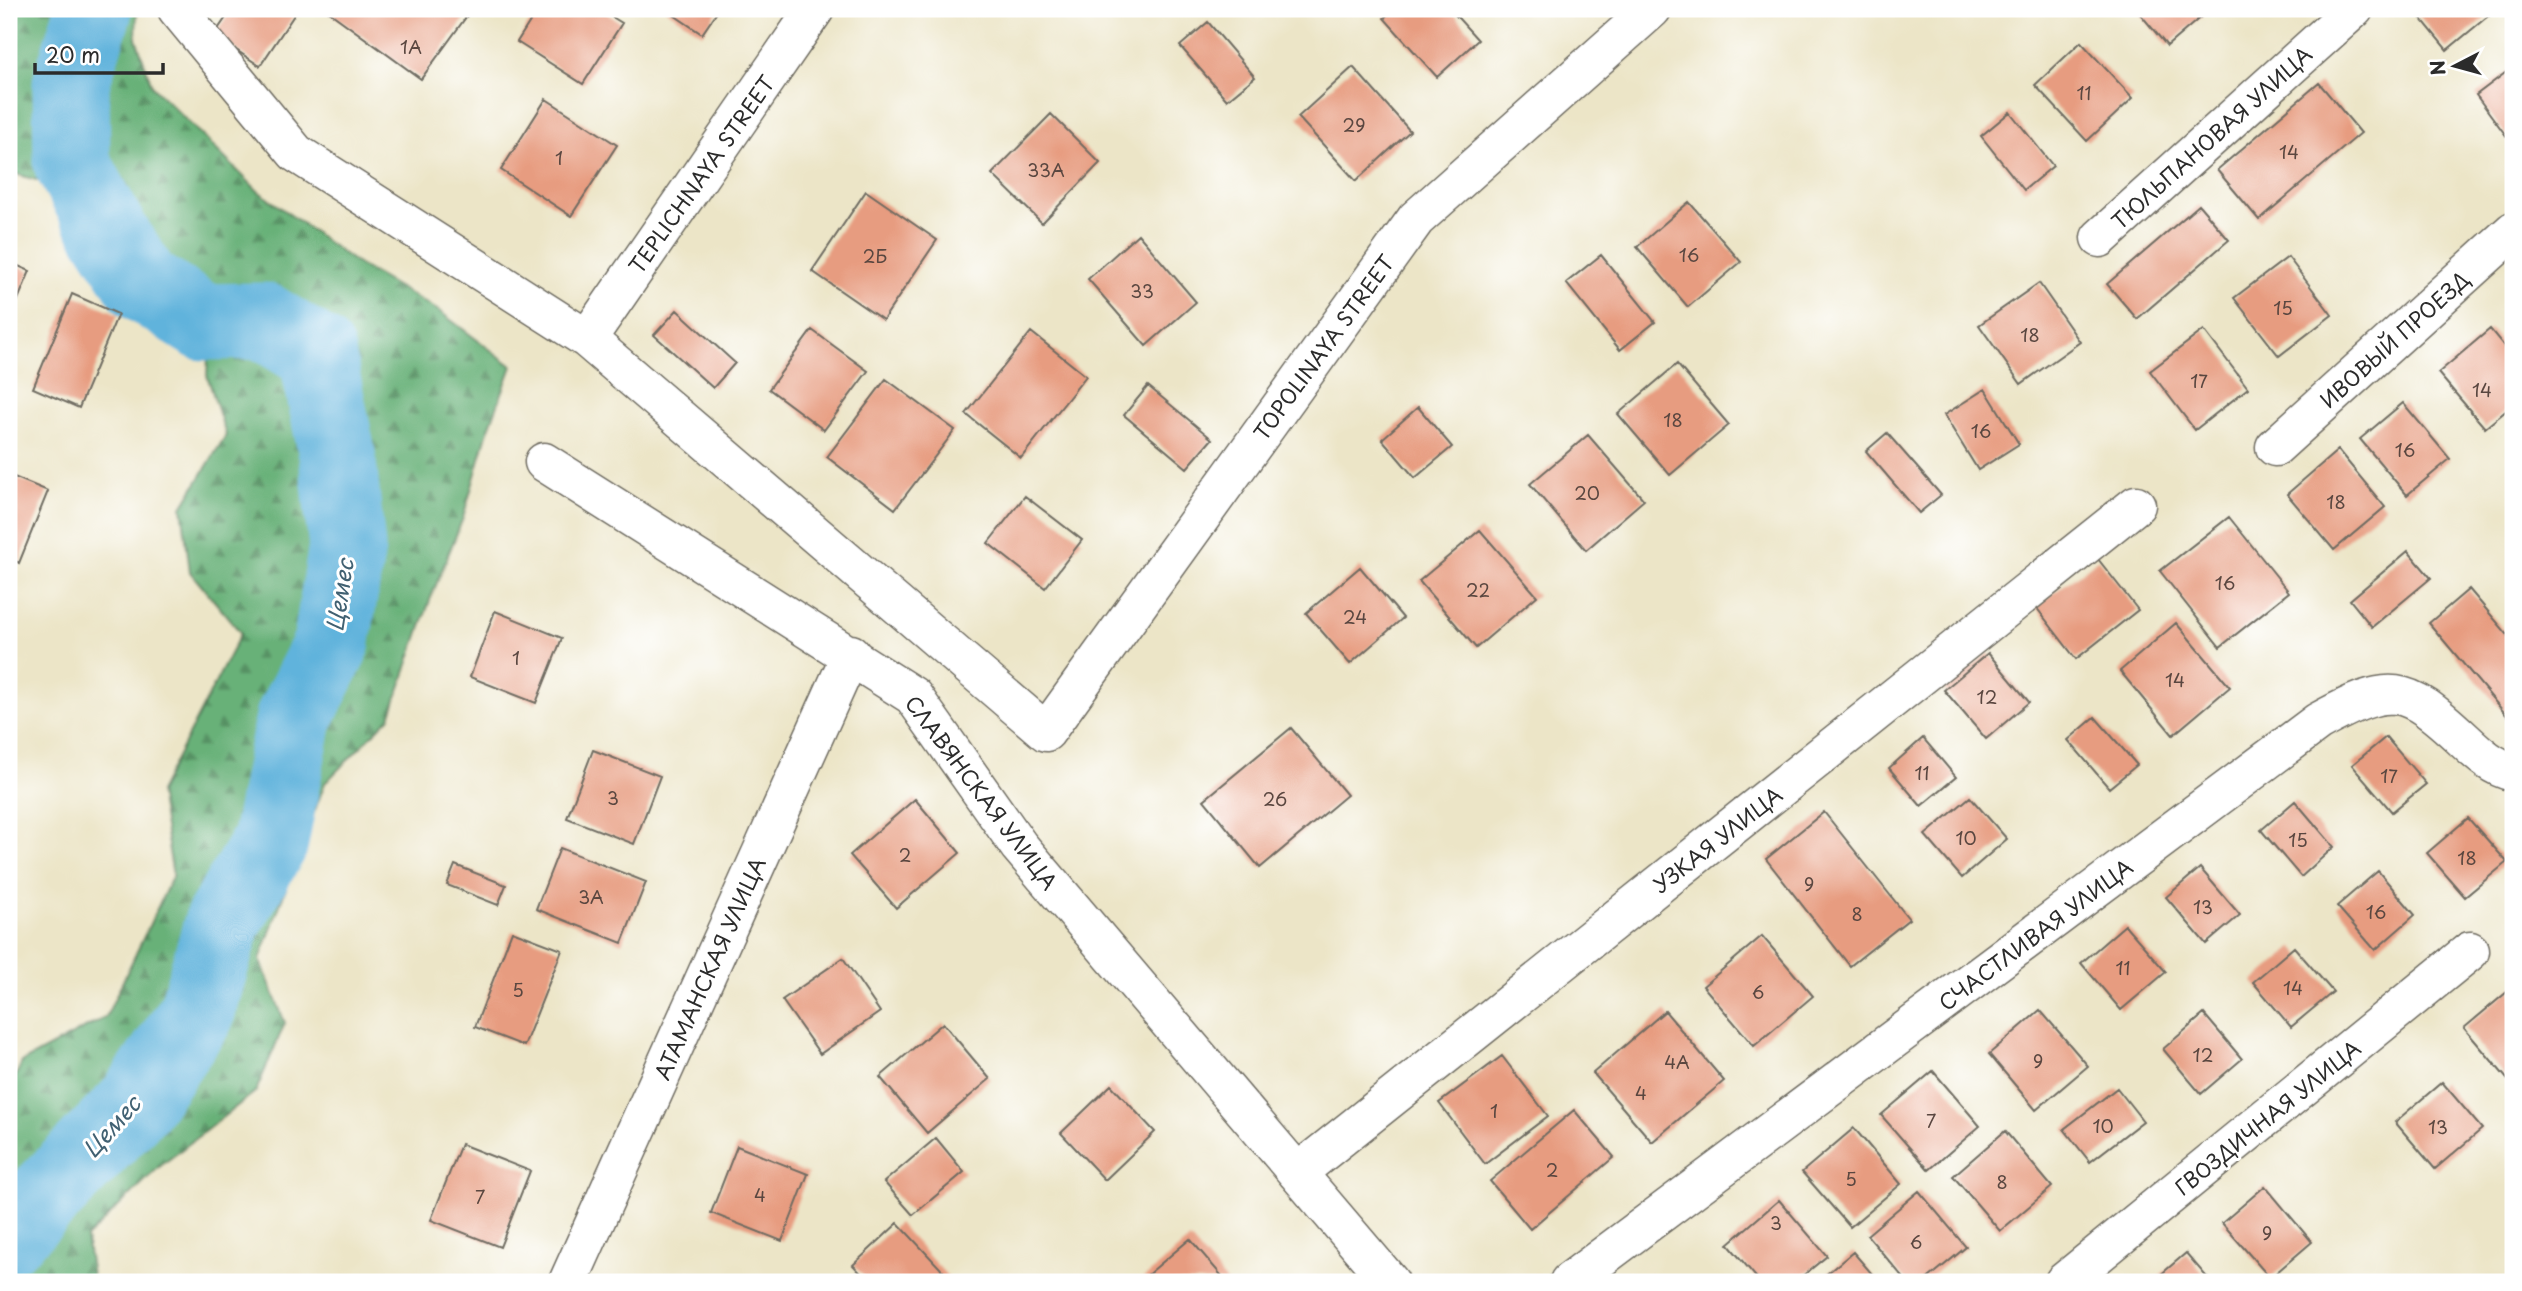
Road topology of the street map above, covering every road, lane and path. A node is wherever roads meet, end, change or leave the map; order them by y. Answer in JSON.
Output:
{"nodes":[{"id":1,"x":177,"y":9,"type":"edge"},
{"id":2,"x":815,"y":9,"type":"edge"},
{"id":3,"x":1652,"y":9,"type":"edge"},
{"id":4,"x":2354,"y":9,"type":"edge"},
{"id":5,"x":2513,"y":231,"type":"edge"},
{"id":6,"x":2100,"y":238,"type":"dead end"},
{"id":7,"x":587,"y":339,"type":"junction"},
{"id":8,"x":2275,"y":447,"type":"dead end"},
{"id":9,"x":544,"y":462,"type":"dead end"},
{"id":10,"x":2136,"y":505,"type":"dead end"},
{"id":11,"x":851,"y":654,"type":"junction"},
{"id":12,"x":2513,"y":772,"type":"edge"},
{"id":13,"x":2470,"y":951,"type":"dead end"},
{"id":14,"x":1297,"y":1173,"type":"junction"},
{"id":15,"x":568,"y":1282,"type":"edge"},
{"id":16,"x":1390,"y":1282,"type":"edge"},
{"id":17,"x":1569,"y":1282,"type":"edge"},
{"id":18,"x":2064,"y":1282,"type":"edge"}],
"edges":[{"from":1,"to":7,"type":"street"},
{"from":2,"to":7,"type":"street","name":"TEPLICHNAYA STREET"},
{"from":3,"to":7,"type":"street","name":"TOPOLINAYA STREET"},
{"from":4,"to":6,"type":"street","name":"ТЮЛЬПАНОВАЯ УЛИЦА"},
{"from":5,"to":8,"type":"street","name":"ИВОВЫЙ ПРОЕЗД"},
{"from":9,"to":11,"type":"street","name":"СЛАВЯНСКАЯ УЛИЦА"},
{"from":10,"to":14,"type":"street","name":"УЗКАЯ УЛИЦА"},
{"from":11,"to":14,"type":"street","name":"СЛАВЯНСКАЯ УЛИЦА"},
{"from":11,"to":15,"type":"street","name":"АТАМАНСКАЯ УЛИЦА"},
{"from":12,"to":17,"type":"street","name":"СЧАСТЛИВАЯ УЛИЦА"},
{"from":13,"to":18,"type":"street","name":"ГВОЗДИЧНАЯ УЛИЦА"},
{"from":14,"to":16,"type":"street","name":"СЛАВЯНСКАЯ УЛИЦА"}]}
